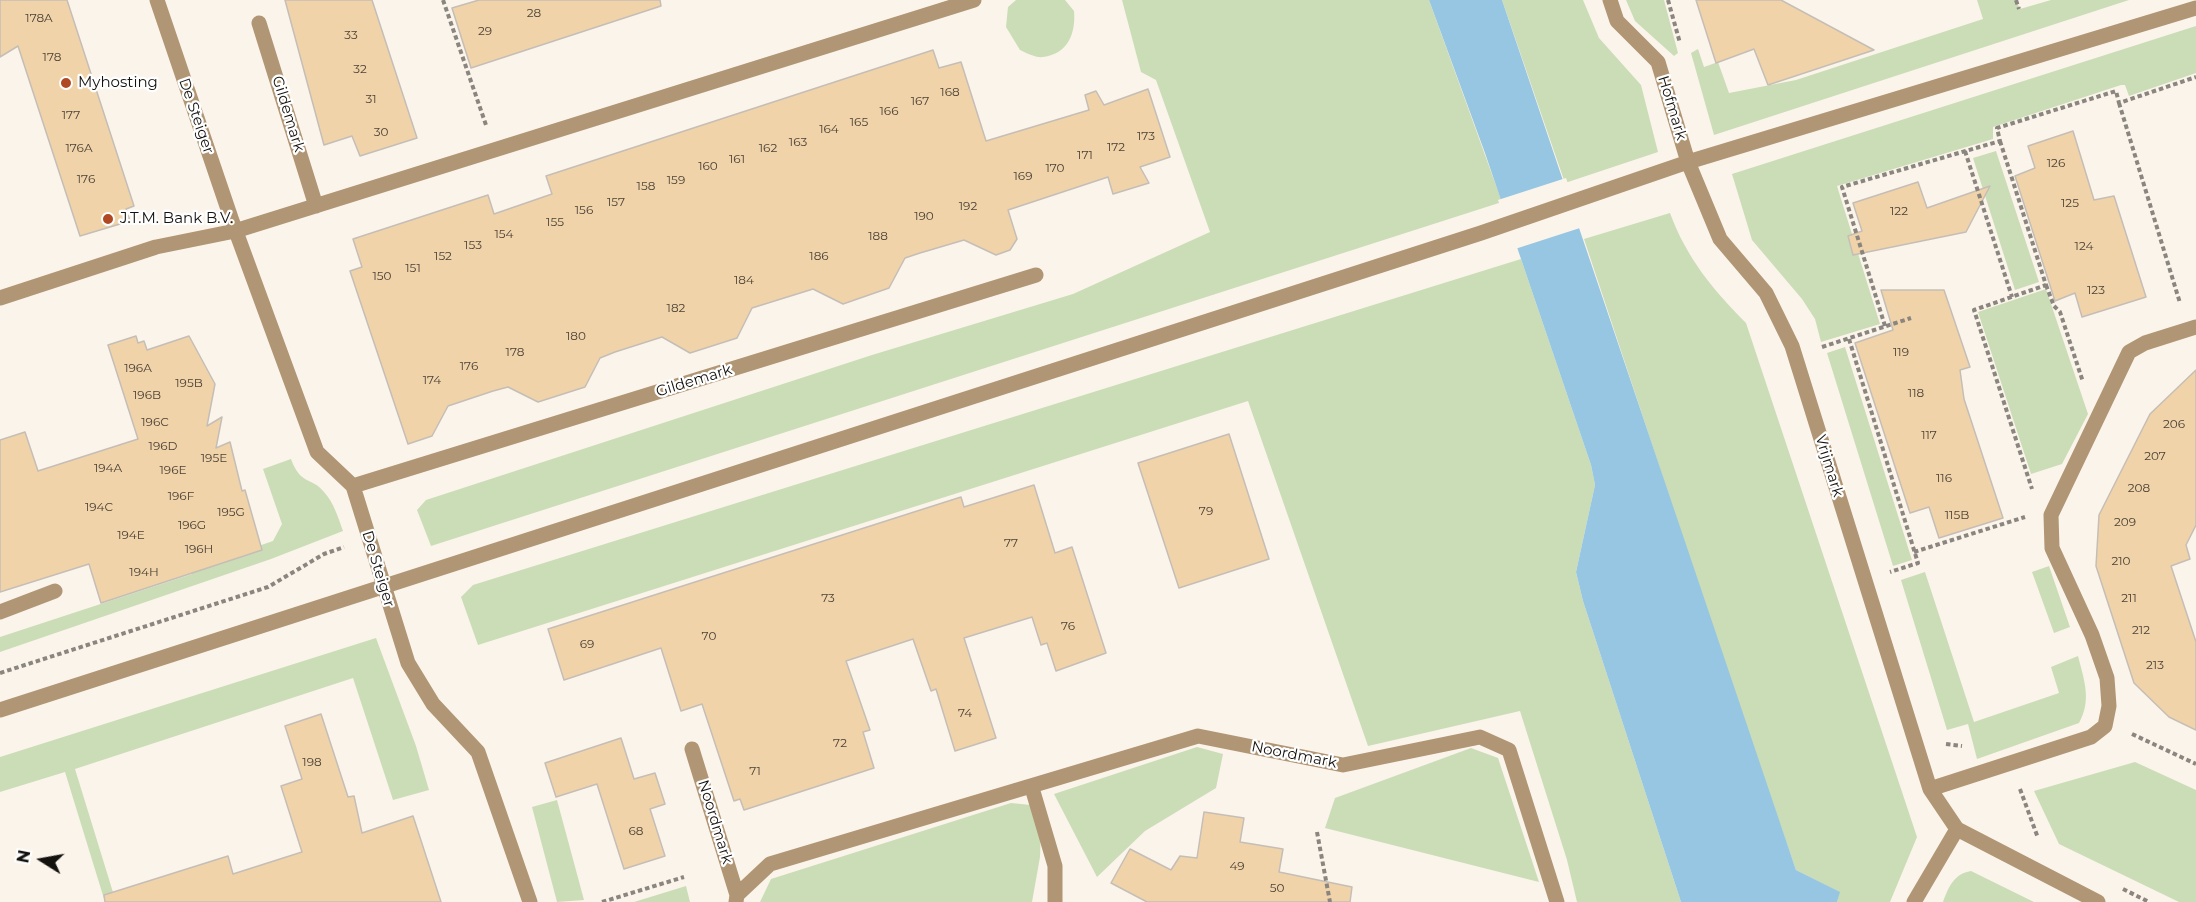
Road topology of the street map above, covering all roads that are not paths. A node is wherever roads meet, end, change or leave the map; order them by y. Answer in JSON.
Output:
{"nodes":[{"id":1,"x":157,"y":0,"type":"edge"},
{"id":2,"x":974,"y":0,"type":"edge"},
{"id":3,"x":1610,"y":0,"type":"edge"},
{"id":4,"x":2196,"y":8,"type":"edge"},
{"id":5,"x":259,"y":23,"type":"dead end"},
{"id":6,"x":1688,"y":162,"type":"junction"},
{"id":7,"x":316,"y":206,"type":"junction"},
{"id":8,"x":236,"y":231,"type":"junction"},
{"id":9,"x":1036,"y":275,"type":"dead end"},
{"id":10,"x":0,"y":298,"type":"edge"},
{"id":11,"x":2192,"y":328,"type":"edge"},
{"id":12,"x":353,"y":486,"type":"junction"},
{"id":13,"x":382,"y":586,"type":"junction"},
{"id":14,"x":55,"y":591,"type":"dead end"},
{"id":15,"x":0,"y":612,"type":"edge"},
{"id":16,"x":0,"y":710,"type":"edge"},
{"id":17,"x":692,"y":749,"type":"dead end"},
{"id":18,"x":1032,"y":788,"type":"junction"},
{"id":19,"x":1930,"y":789,"type":"junction"},
{"id":20,"x":1957,"y":829,"type":"junction"},
{"id":21,"x":736,"y":898,"type":"edge"},
{"id":22,"x":530,"y":902,"type":"edge"},
{"id":23,"x":1055,"y":902,"type":"edge"},
{"id":24,"x":1557,"y":902,"type":"edge"},
{"id":25,"x":1914,"y":902,"type":"edge"},
{"id":26,"x":2098,"y":902,"type":"edge"}],
"edges":[{"from":1,"to":8,"type":"street","name":"De Steiger"},
{"from":2,"to":7,"type":"street"},
{"from":3,"to":6,"type":"street","name":"Hofmark"},
{"from":4,"to":6,"type":"street"},
{"from":5,"to":7,"type":"street","name":"Gildemark"},
{"from":6,"to":13,"type":"street"},
{"from":6,"to":19,"type":"street","name":"Vrijmark"},
{"from":7,"to":8,"type":"street"},
{"from":8,"to":10,"type":"street"},
{"from":8,"to":12,"type":"street","name":"De Steiger"},
{"from":9,"to":12,"type":"street","name":"Gildemark"},
{"from":11,"to":19,"type":"street"},
{"from":12,"to":13,"type":"street","name":"De Steiger"},
{"from":13,"to":16,"type":"street"},
{"from":13,"to":22,"type":"street","name":"De Steiger"},
{"from":14,"to":15,"type":"street"},
{"from":17,"to":21,"type":"street","name":"Noordmark"},
{"from":18,"to":21,"type":"street","name":"Noordmark"},
{"from":18,"to":23,"type":"street"},
{"from":18,"to":24,"type":"street","name":"Noordmark"},
{"from":19,"to":20,"type":"street","name":"Vrijmark"},
{"from":20,"to":25,"type":"street"},
{"from":20,"to":26,"type":"street","name":"Vrijmark"}]}
